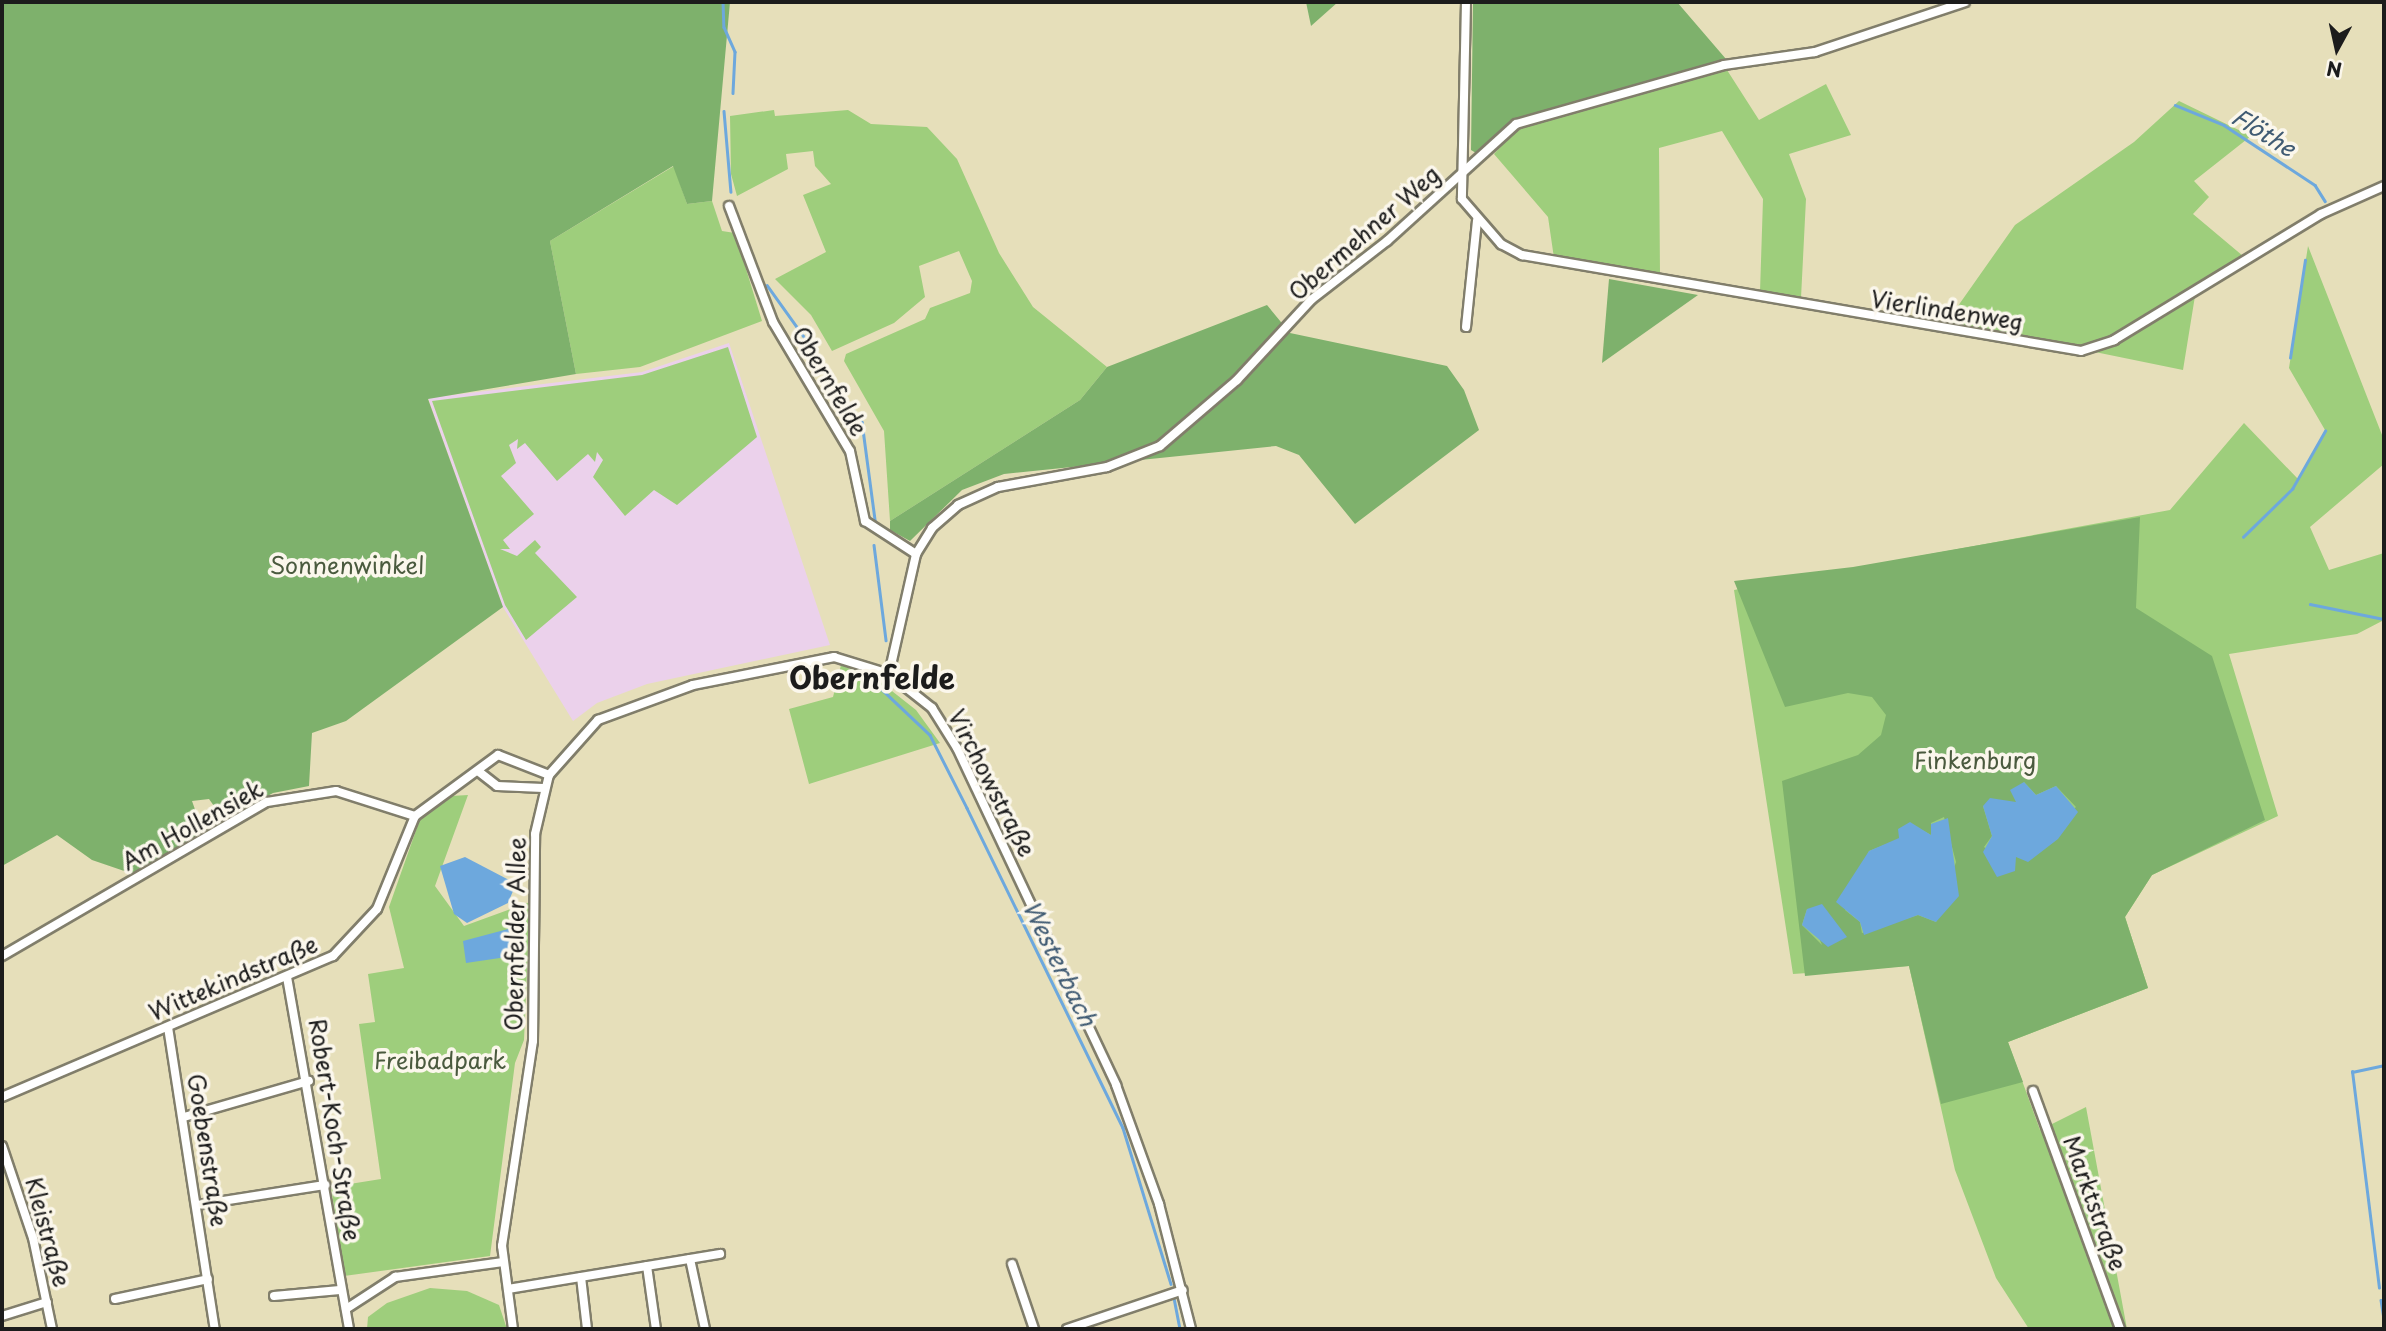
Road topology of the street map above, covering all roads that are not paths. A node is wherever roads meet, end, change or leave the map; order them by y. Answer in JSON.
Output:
{"nodes":[{"id":1,"x":1466,"y":2,"type":"edge"},
{"id":2,"x":1965,"y":2,"type":"edge"},
{"id":3,"x":1460,"y":176,"type":"junction"},
{"id":4,"x":2384,"y":186,"type":"edge"},
{"id":5,"x":729,"y":206,"type":"dead end"},
{"id":6,"x":1477,"y":221,"type":"junction"},
{"id":7,"x":1466,"y":327,"type":"dead end"},
{"id":8,"x":916,"y":554,"type":"junction"},
{"id":9,"x":889,"y":674,"type":"junction"},
{"id":10,"x":478,"y":771,"type":"junction"},
{"id":11,"x":549,"y":775,"type":"junction"},
{"id":12,"x":543,"y":788,"type":"junction"},
{"id":13,"x":415,"y":816,"type":"junction"},
{"id":14,"x":2,"y":957,"type":"edge"},
{"id":15,"x":287,"y":978,"type":"junction"},
{"id":16,"x":169,"y":1027,"type":"junction"},
{"id":17,"x":309,"y":1081,"type":"junction"},
{"id":18,"x":2034,"y":1091,"type":"dead end"},
{"id":19,"x":2,"y":1097,"type":"edge"},
{"id":20,"x":184,"y":1117,"type":"junction"},
{"id":21,"x":2,"y":1146,"type":"edge"},
{"id":22,"x":325,"y":1185,"type":"junction"},
{"id":23,"x":197,"y":1205,"type":"junction"},
{"id":24,"x":720,"y":1254,"type":"dead end"},
{"id":25,"x":690,"y":1259,"type":"junction"},
{"id":26,"x":503,"y":1262,"type":"junction"},
{"id":27,"x":1012,"y":1264,"type":"dead end"},
{"id":28,"x":647,"y":1266,"type":"junction"},
{"id":29,"x":581,"y":1277,"type":"junction"},
{"id":30,"x":208,"y":1279,"type":"junction"},
{"id":31,"x":508,"y":1289,"type":"junction"},
{"id":32,"x":340,"y":1290,"type":"junction"},
{"id":33,"x":1183,"y":1290,"type":"junction"},
{"id":34,"x":274,"y":1296,"type":"dead end"},
{"id":35,"x":115,"y":1299,"type":"dead end"},
{"id":36,"x":47,"y":1302,"type":"junction"},
{"id":37,"x":346,"y":1309,"type":"junction"},
{"id":38,"x":2,"y":1317,"type":"edge"},
{"id":39,"x":52,"y":1329,"type":"edge"},
{"id":40,"x":215,"y":1329,"type":"edge"},
{"id":41,"x":349,"y":1329,"type":"edge"},
{"id":42,"x":513,"y":1329,"type":"edge"},
{"id":43,"x":587,"y":1329,"type":"edge"},
{"id":44,"x":656,"y":1329,"type":"edge"},
{"id":45,"x":705,"y":1329,"type":"edge"},
{"id":46,"x":1034,"y":1329,"type":"edge"},
{"id":47,"x":1067,"y":1329,"type":"edge"},
{"id":48,"x":1191,"y":1329,"type":"edge"},
{"id":49,"x":2120,"y":1329,"type":"edge"}],
"edges":[{"from":1,"to":3,"type":"street","name":"Vierlindenweg"},
{"from":2,"to":3,"type":"street","name":"Obermehner Weg"},
{"from":3,"to":6,"type":"street","name":"Vierlindenweg"},
{"from":3,"to":8,"type":"street","name":"Obermehner Weg"},
{"from":4,"to":6,"type":"street","name":"Vierlindenweg"},
{"from":5,"to":8,"type":"street","name":"Obernfelde"},
{"from":6,"to":7,"type":"street"},
{"from":8,"to":9,"type":"street","name":"Obermehner Weg"},
{"from":9,"to":11,"type":"street","name":"Virchowstraße"},
{"from":9,"to":33,"type":"street","name":"Virchowstraße"},
{"from":10,"to":11,"type":"street"},
{"from":10,"to":12,"type":"street"},
{"from":10,"to":13,"type":"street"},
{"from":11,"to":12,"type":"street","name":"Virchowstraße"},
{"from":12,"to":26,"type":"street","name":"Obernfelder Allee"},
{"from":13,"to":14,"type":"street","name":"Am Hollensiek"},
{"from":13,"to":15,"type":"street","name":"Wittekindstraße"},
{"from":15,"to":16,"type":"street","name":"Wittekindstraße"},
{"from":15,"to":17,"type":"street","name":"Robert-Koch-Straße"},
{"from":16,"to":19,"type":"street","name":"Wittekindstraße"},
{"from":16,"to":20,"type":"street","name":"Goebenstraße"},
{"from":17,"to":20,"type":"street"},
{"from":17,"to":22,"type":"street","name":"Robert-Koch-Straße"},
{"from":18,"to":49,"type":"street","name":"Marktstraße"},
{"from":20,"to":23,"type":"street","name":"Goebenstraße"},
{"from":21,"to":36,"type":"street","name":"Kleistraße"},
{"from":22,"to":23,"type":"street"},
{"from":22,"to":32,"type":"street","name":"Robert-Koch-Straße"},
{"from":23,"to":30,"type":"street","name":"Goebenstraße"},
{"from":24,"to":25,"type":"street"},
{"from":25,"to":28,"type":"street"},
{"from":25,"to":45,"type":"street"},
{"from":26,"to":31,"type":"street","name":"Obernfelder Allee"},
{"from":26,"to":37,"type":"street"},
{"from":27,"to":46,"type":"street"},
{"from":28,"to":29,"type":"street"},
{"from":28,"to":44,"type":"street"},
{"from":29,"to":31,"type":"street"},
{"from":29,"to":43,"type":"street"},
{"from":30,"to":35,"type":"street"},
{"from":30,"to":40,"type":"street","name":"Goebenstraße"},
{"from":31,"to":42,"type":"street","name":"Obernfelder Allee"},
{"from":32,"to":34,"type":"street"},
{"from":32,"to":37,"type":"street","name":"Robert-Koch-Straße"},
{"from":33,"to":47,"type":"street"},
{"from":33,"to":48,"type":"street","name":"Virchowstraße"},
{"from":36,"to":38,"type":"street"},
{"from":36,"to":39,"type":"street","name":"Kleistraße"},
{"from":37,"to":41,"type":"street","name":"Robert-Koch-Straße"}]}
